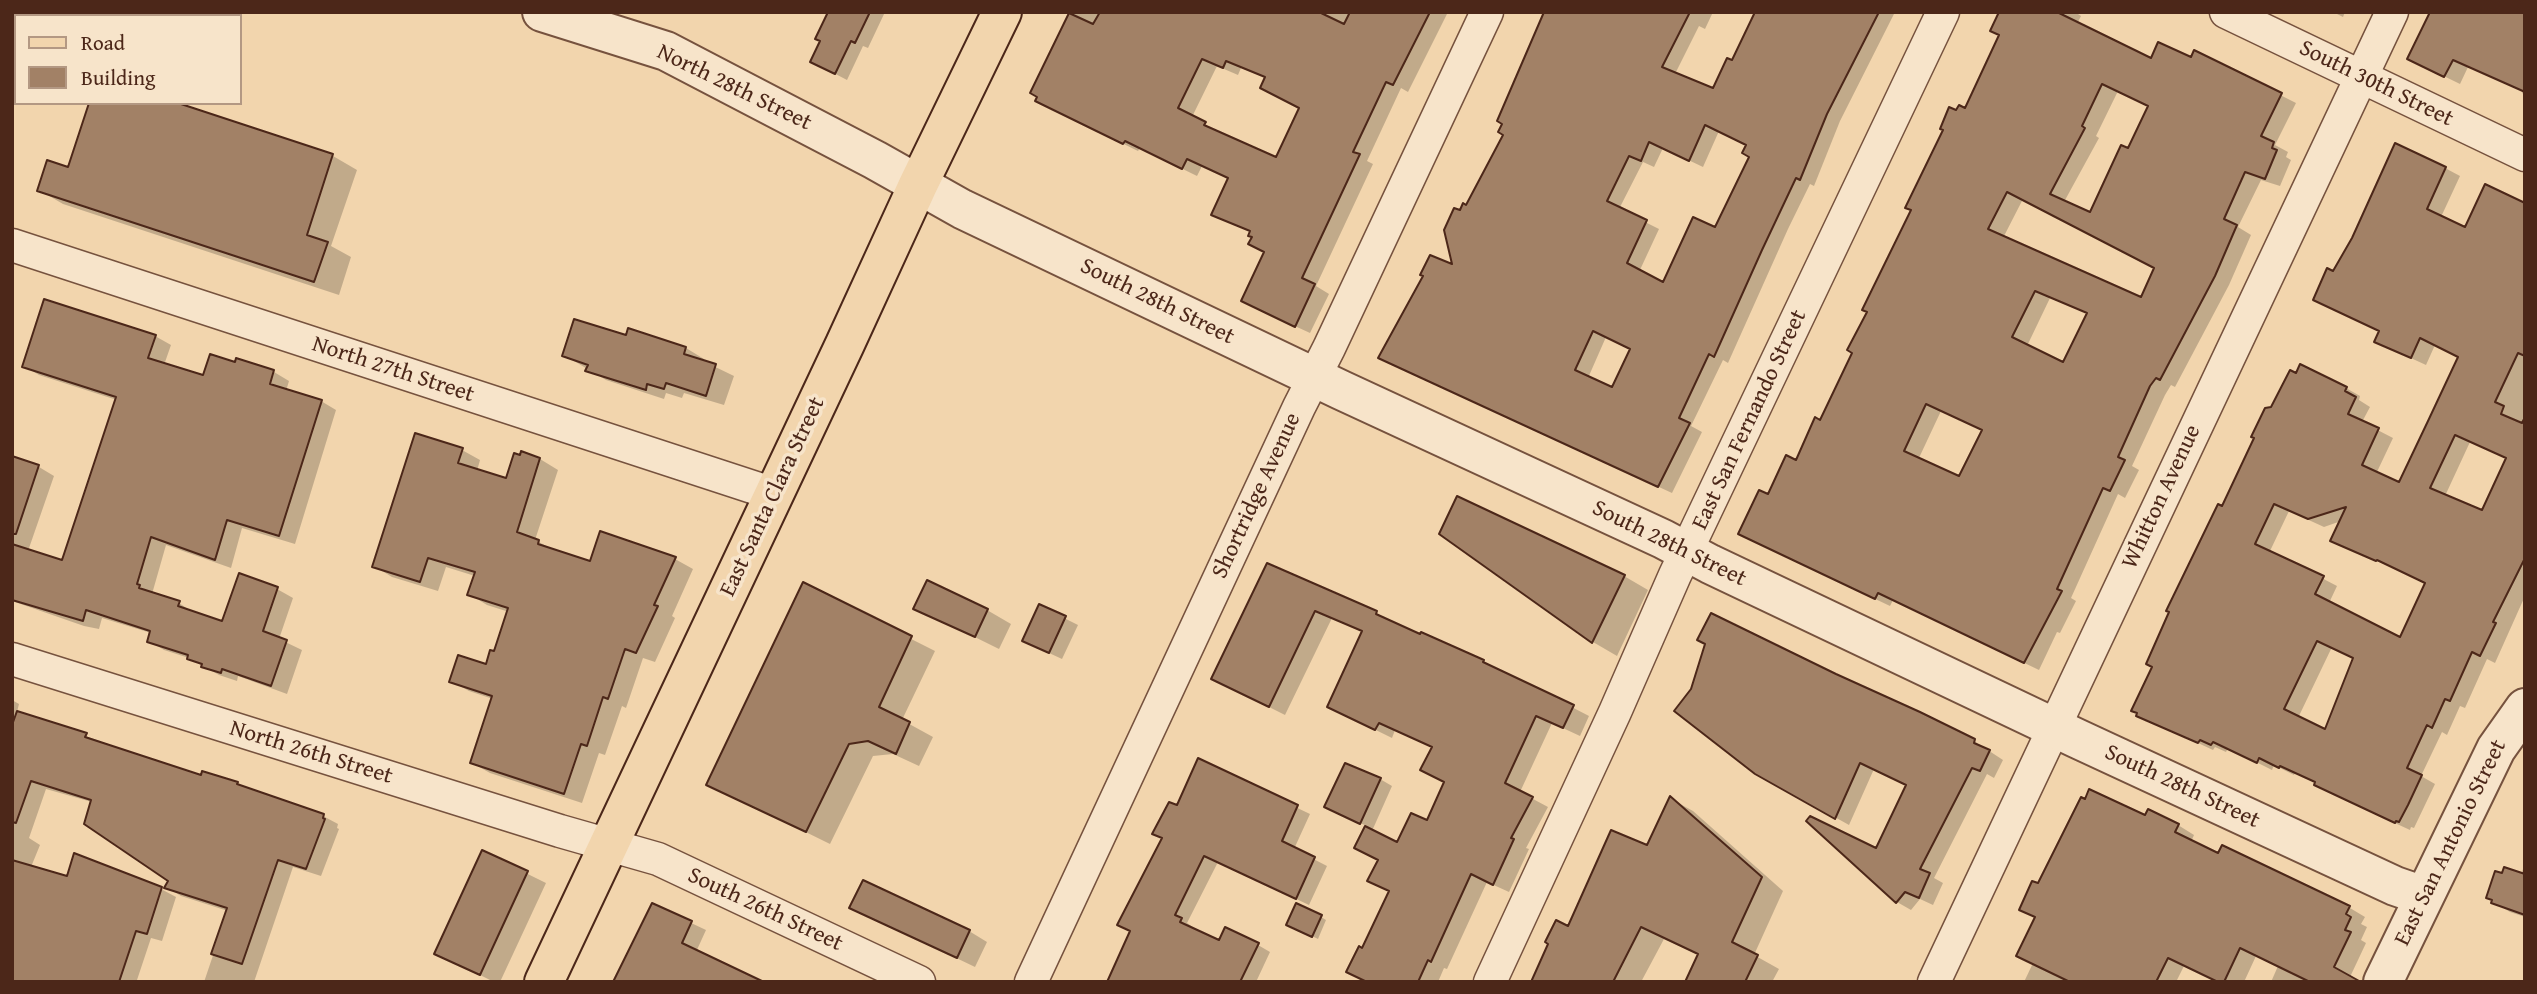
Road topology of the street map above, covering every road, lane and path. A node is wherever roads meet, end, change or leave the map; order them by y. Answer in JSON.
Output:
{"nodes":[{"id":1,"x":542,"y":12,"type":"edge"},
{"id":2,"x":1002,"y":12,"type":"edge"},
{"id":3,"x":1486,"y":12,"type":"edge"},
{"id":4,"x":1943,"y":12,"type":"edge"},
{"id":5,"x":2227,"y":12,"type":"edge"},
{"id":6,"x":2392,"y":12,"type":"edge"},
{"id":7,"x":2362,"y":78,"type":"junction"},
{"id":8,"x":2525,"y":155,"type":"edge"},
{"id":9,"x":918,"y":185,"type":"junction"},
{"id":10,"x":12,"y":245,"type":"edge"},
{"id":11,"x":1314,"y":377,"type":"junction"},
{"id":12,"x":774,"y":494,"type":"junction"},
{"id":13,"x":1687,"y":551,"type":"junction"},
{"id":14,"x":12,"y":659,"type":"edge"},
{"id":15,"x":2525,"y":708,"type":"edge"},
{"id":16,"x":2053,"y":727,"type":"junction"},
{"id":17,"x":610,"y":844,"type":"junction"},
{"id":18,"x":2424,"y":895,"type":"junction"},
{"id":19,"x":544,"y":982,"type":"edge"},
{"id":20,"x":919,"y":982,"type":"edge"},
{"id":21,"x":1031,"y":982,"type":"edge"},
{"id":22,"x":1490,"y":982,"type":"edge"},
{"id":23,"x":1934,"y":982,"type":"edge"},
{"id":24,"x":2383,"y":982,"type":"edge"}],
"edges":[{"from":1,"to":9,"type":"street","name":"North 28th Street"},
{"from":2,"to":9,"type":"main road","name":"East Santa Clara Street"},
{"from":3,"to":11,"type":"street","name":"Shortridge Avenue"},
{"from":4,"to":13,"type":"street","name":"East San Fernando Street"},
{"from":5,"to":7,"type":"street","name":"South 30th Street"},
{"from":6,"to":7,"type":"street","name":"Whitton Avenue"},
{"from":7,"to":8,"type":"street","name":"South 30th Street"},
{"from":7,"to":16,"type":"street","name":"Whitton Avenue"},
{"from":9,"to":11,"type":"street","name":"South 28th Street"},
{"from":9,"to":12,"type":"main road","name":"East Santa Clara Street"},
{"from":10,"to":12,"type":"street","name":"North 27th Street"},
{"from":11,"to":13,"type":"street","name":"South 28th Street"},
{"from":11,"to":21,"type":"street","name":"Shortridge Avenue"},
{"from":12,"to":17,"type":"main road","name":"East Santa Clara Street"},
{"from":13,"to":16,"type":"street","name":"South 28th Street"},
{"from":13,"to":22,"type":"street","name":"East San Fernando Street"},
{"from":14,"to":17,"type":"street","name":"North 26th Street"},
{"from":15,"to":18,"type":"street","name":"East San Antonio Street"},
{"from":16,"to":18,"type":"street","name":"South 28th Street"},
{"from":16,"to":23,"type":"street","name":"Whitton Avenue"},
{"from":17,"to":19,"type":"main road","name":"East Santa Clara Street"},
{"from":17,"to":20,"type":"street","name":"South 26th Street"},
{"from":18,"to":24,"type":"street","name":"East San Antonio Street"}]}
